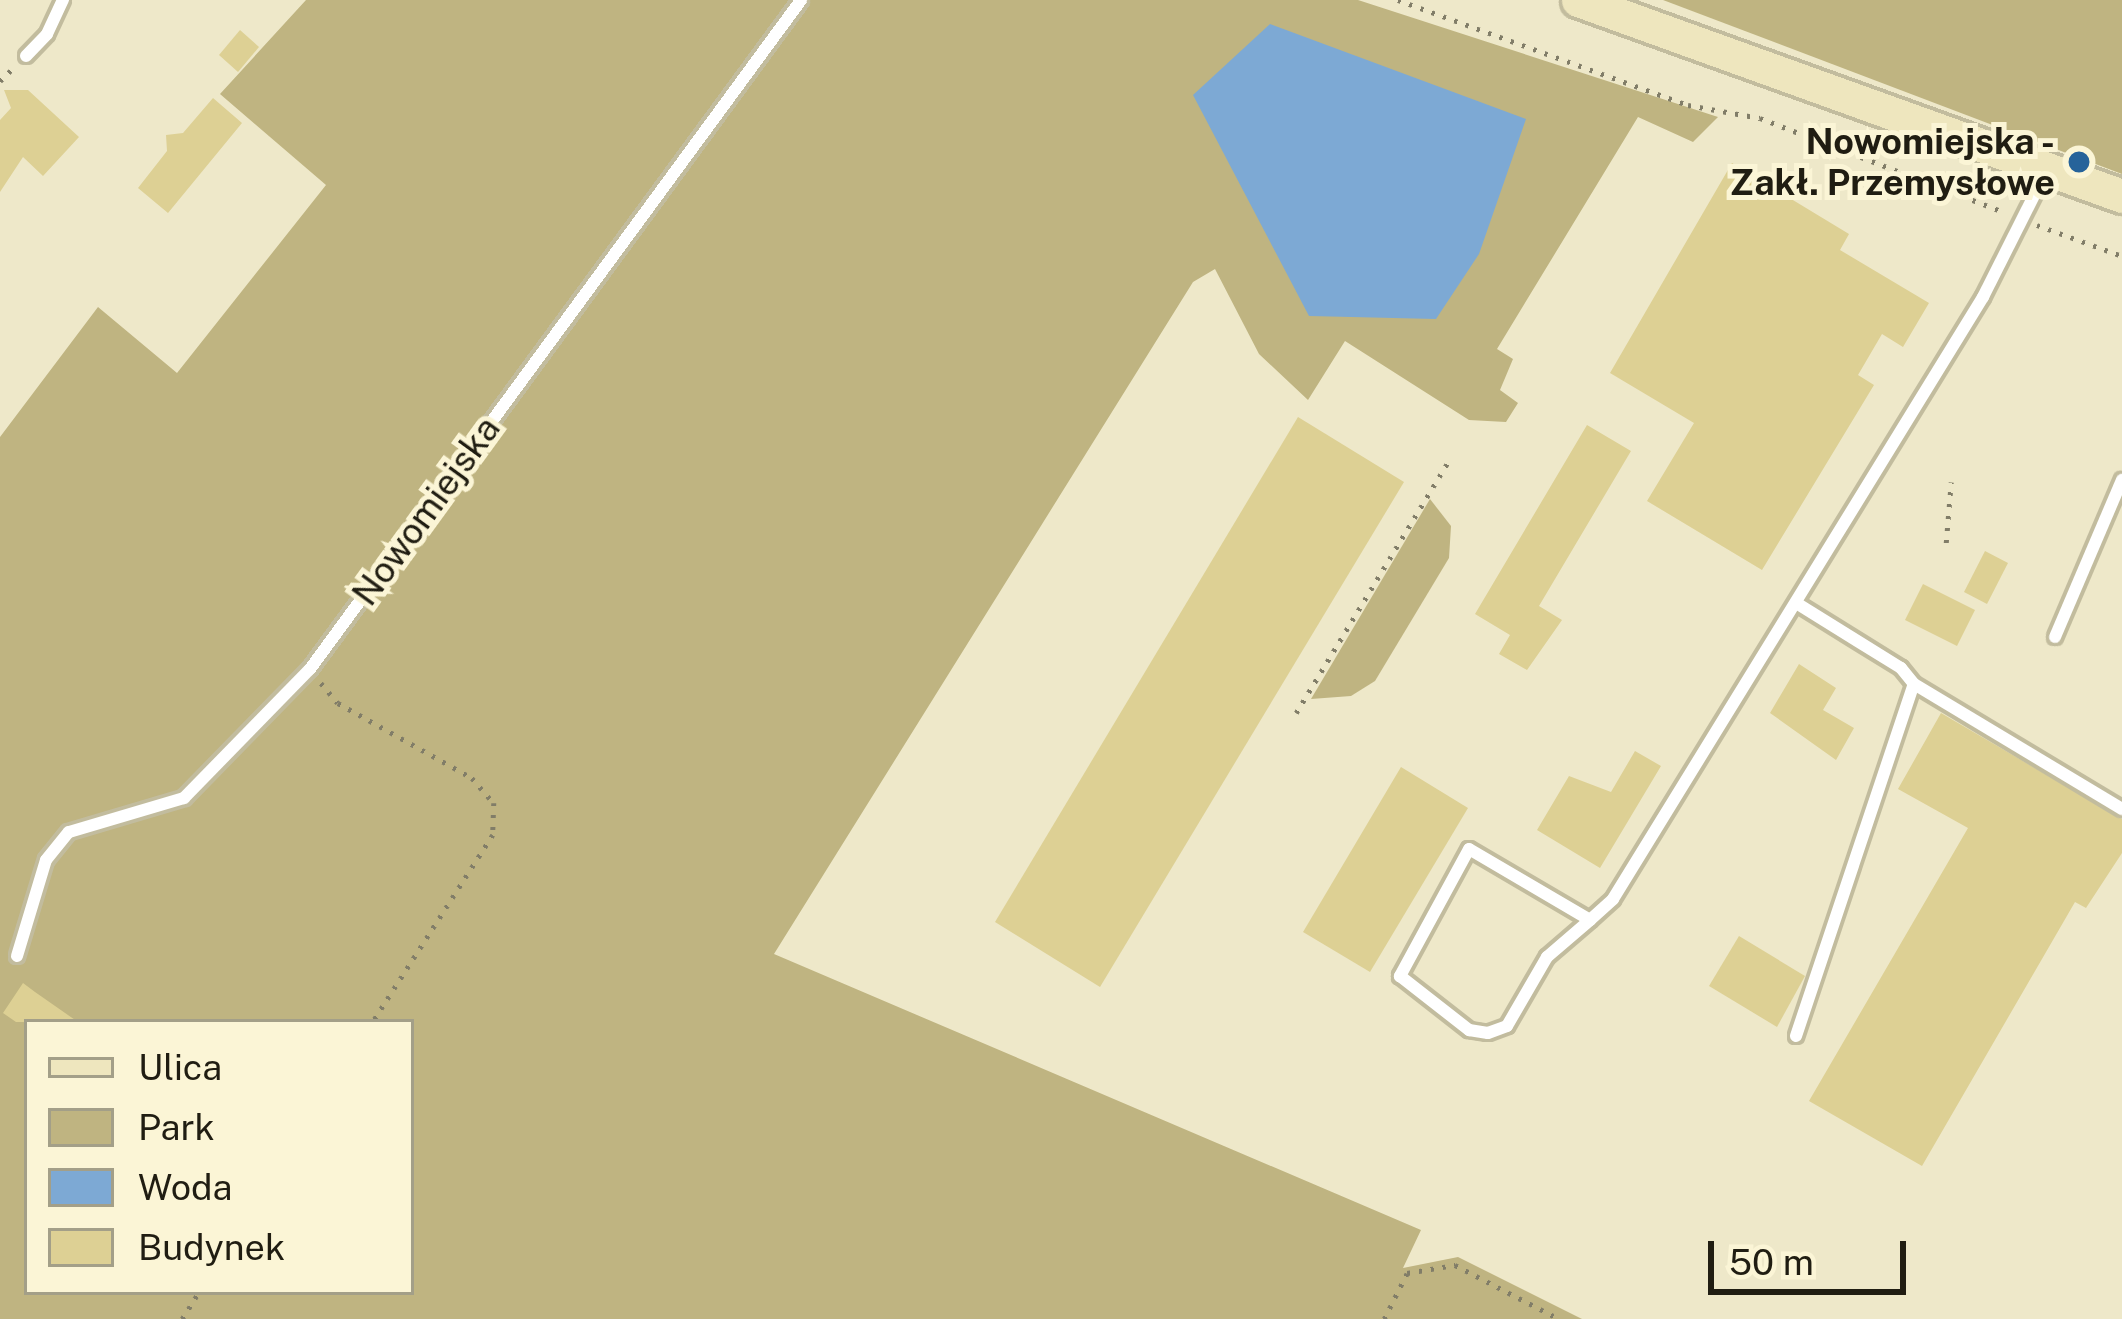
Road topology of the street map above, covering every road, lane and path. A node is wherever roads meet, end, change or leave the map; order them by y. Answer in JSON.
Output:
{"nodes":[{"id":1,"x":63,"y":0,"type":"edge"},
{"id":2,"x":801,"y":0,"type":"edge"},
{"id":3,"x":1398,"y":0,"type":"edge"},
{"id":4,"x":1578,"y":0,"type":"edge"},
{"id":5,"x":26,"y":56,"type":"dead end"},
{"id":6,"x":2048,"y":170,"type":"junction"},
{"id":7,"x":2122,"y":196,"type":"edge"},
{"id":8,"x":2025,"y":220,"type":"junction"},
{"id":9,"x":2122,"y":256,"type":"edge"},
{"id":10,"x":1448,"y":462,"type":"dead end"},
{"id":11,"x":2122,"y":480,"type":"edge"},
{"id":12,"x":1951,"y":482,"type":"dead end"},
{"id":13,"x":1946,"y":543,"type":"dead end"},
{"id":14,"x":1796,"y":603,"type":"junction"},
{"id":15,"x":2054,"y":637,"type":"dead end"},
{"id":16,"x":310,"y":669,"type":"junction"},
{"id":17,"x":1914,"y":684,"type":"junction"},
{"id":18,"x":1296,"y":713,"type":"dead end"},
{"id":19,"x":2122,"y":808,"type":"edge"},
{"id":20,"x":1590,"y":920,"type":"junction"},
{"id":21,"x":17,"y":956,"type":"dead end"},
{"id":22,"x":375,"y":1019,"type":"edge"},
{"id":23,"x":1796,"y":1036,"type":"dead end"},
{"id":24,"x":1384,"y":1319,"type":"edge"},
{"id":25,"x":1559,"y":1319,"type":"edge"}],
"edges":[{"from":1,"to":5,"type":"lane"},
{"from":2,"to":16,"type":"lane","name":"Nowomiejska"},
{"from":3,"to":8,"type":"path"},
{"from":4,"to":6,"type":"street"},
{"from":6,"to":7,"type":"street"},
{"from":6,"to":8,"type":"lane"},
{"from":8,"to":9,"type":"path"},
{"from":8,"to":14,"type":"lane"},
{"from":10,"to":18,"type":"path"},
{"from":11,"to":15,"type":"lane"},
{"from":12,"to":13,"type":"path"},
{"from":14,"to":17,"type":"lane"},
{"from":14,"to":20,"type":"lane"},
{"from":16,"to":21,"type":"lane","name":"Nowomiejska"},
{"from":16,"to":22,"type":"path"},
{"from":17,"to":19,"type":"lane"},
{"from":17,"to":23,"type":"lane"},
{"from":20,"to":20,"type":"lane"},
{"from":24,"to":25,"type":"path"}]}
